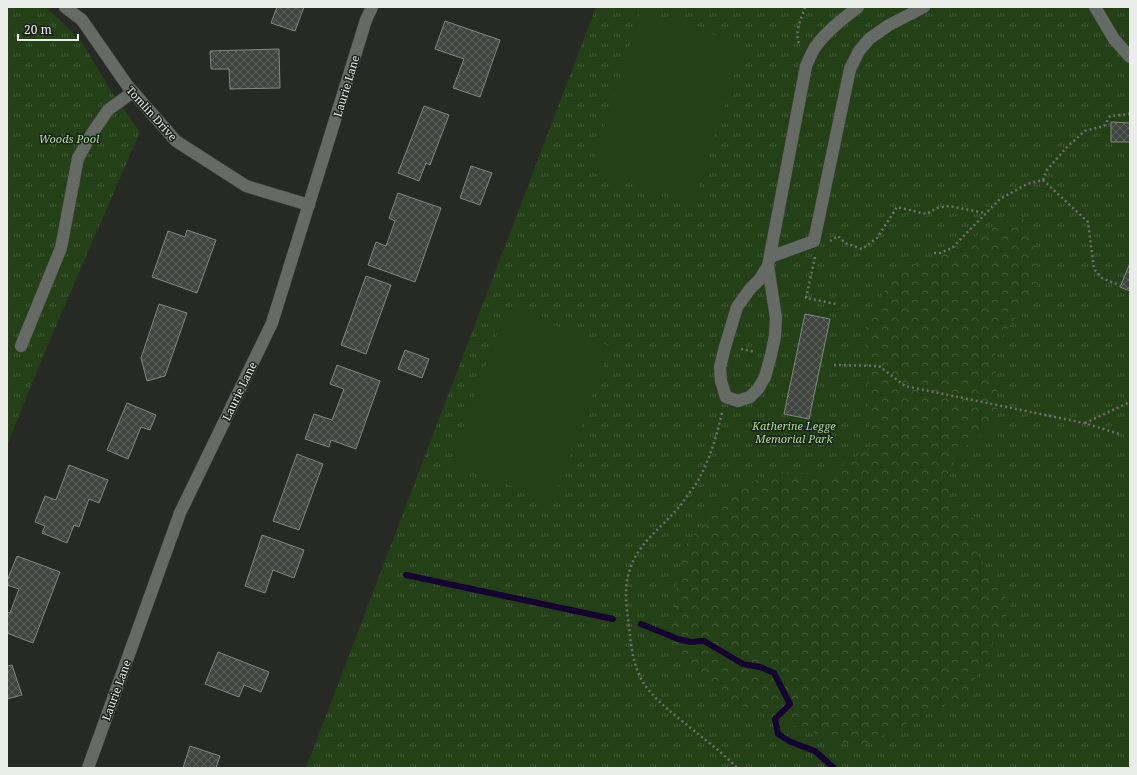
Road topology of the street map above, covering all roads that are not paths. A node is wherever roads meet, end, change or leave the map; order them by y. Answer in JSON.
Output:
{"nodes":[{"id":1,"x":65,"y":7,"type":"edge"},
{"id":2,"x":372,"y":7,"type":"edge"},
{"id":3,"x":858,"y":7,"type":"edge"},
{"id":4,"x":924,"y":7,"type":"edge"},
{"id":5,"x":1095,"y":7,"type":"edge"},
{"id":6,"x":1130,"y":57,"type":"edge"},
{"id":7,"x":133,"y":92,"type":"junction"},
{"id":8,"x":309,"y":206,"type":"junction"},
{"id":9,"x":769,"y":262,"type":"junction"},
{"id":10,"x":21,"y":346,"type":"dead end"},
{"id":11,"x":88,"y":768,"type":"edge"}],
"edges":[{"from":1,"to":7,"type":"street","name":"Tomlin Drive"},
{"from":2,"to":8,"type":"street","name":"Laurie Lane"},
{"from":3,"to":9,"type":"street"},
{"from":4,"to":9,"type":"street"},
{"from":5,"to":6,"type":"street"},
{"from":7,"to":8,"type":"street","name":"Tomlin Drive"},
{"from":7,"to":10,"type":"street"},
{"from":8,"to":11,"type":"street","name":"Laurie Lane"},
{"from":9,"to":9,"type":"street"}]}
